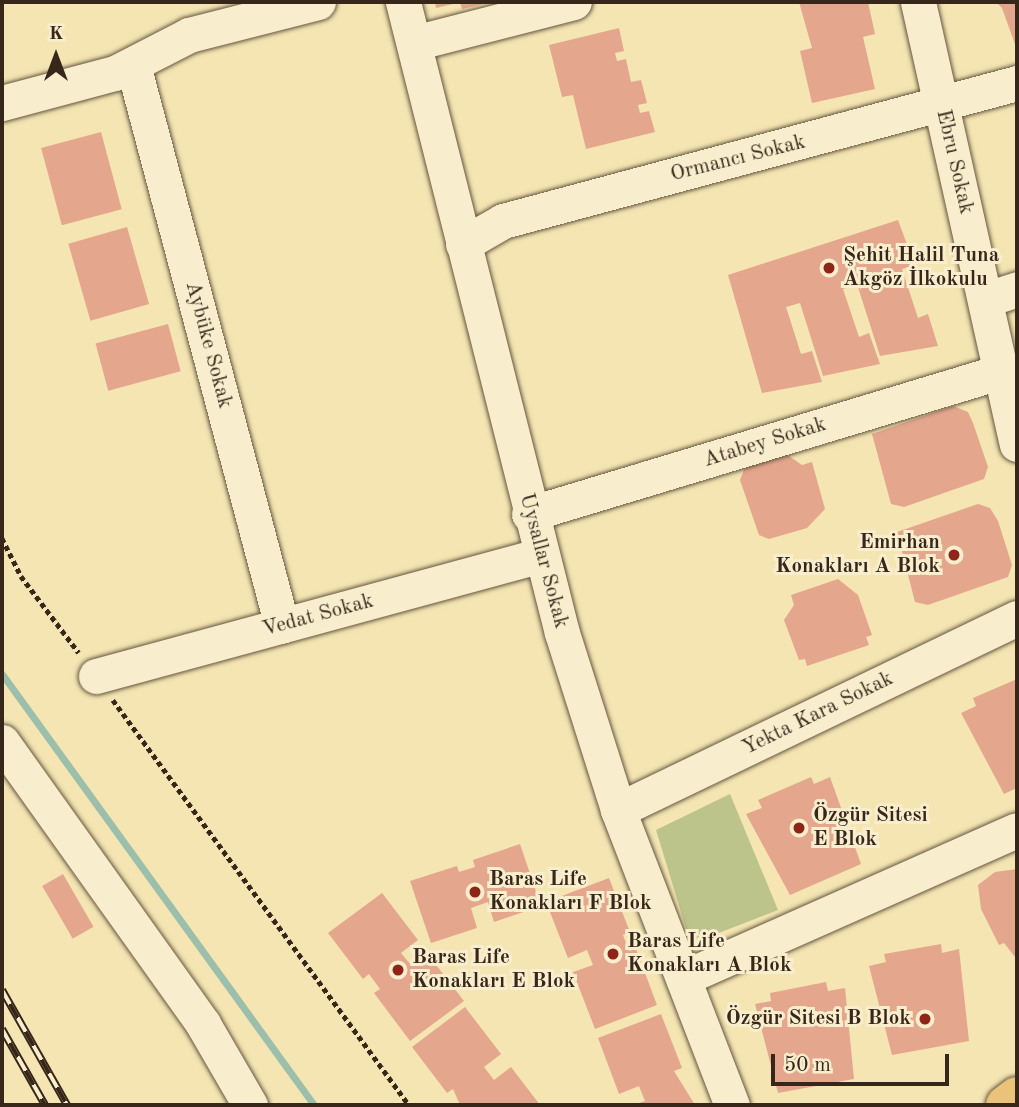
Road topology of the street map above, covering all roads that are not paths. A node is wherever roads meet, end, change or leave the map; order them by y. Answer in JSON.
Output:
{"nodes":[{"id":1,"x":318,"y":2,"type":"edge"},
{"id":2,"x":403,"y":2,"type":"edge"},
{"id":3,"x":573,"y":2,"type":"edge"},
{"id":4,"x":918,"y":2,"type":"edge"},
{"id":5,"x":414,"y":43,"type":"junction"},
{"id":6,"x":133,"y":65,"type":"junction"},
{"id":7,"x":1017,"y":83,"type":"edge"},
{"id":8,"x":2,"y":103,"type":"edge"},
{"id":9,"x":941,"y":108,"type":"junction"},
{"id":10,"x":463,"y":244,"type":"junction"},
{"id":11,"x":1002,"y":294,"type":"edge"},
{"id":12,"x":1002,"y":371,"type":"junction"},
{"id":13,"x":1017,"y":444,"type":"edge"},
{"id":14,"x":529,"y":514,"type":"junction"},
{"id":15,"x":540,"y":555,"type":"junction"},
{"id":16,"x":1017,"y":618,"type":"edge"},
{"id":17,"x":282,"y":625,"type":"junction"},
{"id":18,"x":96,"y":676,"type":"road end"},
{"id":19,"x":2,"y":743,"type":"edge"},
{"id":20,"x":618,"y":810,"type":"junction"},
{"id":21,"x":1017,"y":830,"type":"edge"},
{"id":22,"x":683,"y":978,"type":"junction"},
{"id":23,"x":1017,"y":1096,"type":"edge"},
{"id":24,"x":250,"y":1105,"type":"edge"},
{"id":25,"x":732,"y":1105,"type":"edge"},
{"id":26,"x":1005,"y":1105,"type":"edge"}],
"edges":[{"from":1,"to":6,"type":"street"},
{"from":2,"to":5,"type":"street","name":"Uysallar Sokak"},
{"from":3,"to":5,"type":"street"},
{"from":4,"to":9,"type":"street","name":"Ebru Sokak"},
{"from":5,"to":10,"type":"street","name":"Uysallar Sokak"},
{"from":6,"to":8,"type":"street"},
{"from":6,"to":17,"type":"street","name":"Aybüke Sokak"},
{"from":7,"to":9,"type":"street","name":"Ormancı Sokak"},
{"from":9,"to":10,"type":"street","name":"Ormancı Sokak"},
{"from":9,"to":11,"type":"street","name":"Ebru Sokak"},
{"from":10,"to":14,"type":"street","name":"Uysallar Sokak"},
{"from":11,"to":12,"type":"street","name":"Ebru Sokak"},
{"from":12,"to":13,"type":"street","name":"Ebru Sokak"},
{"from":12,"to":14,"type":"street","name":"Atabey Sokak"},
{"from":14,"to":15,"type":"street","name":"Uysallar Sokak"},
{"from":15,"to":17,"type":"street","name":"Vedat Sokak"},
{"from":15,"to":20,"type":"street","name":"Uysallar Sokak"},
{"from":16,"to":20,"type":"street","name":"Yekta Kara Sokak"},
{"from":17,"to":18,"type":"street","name":"Vedat Sokak"},
{"from":19,"to":24,"type":"street"},
{"from":20,"to":22,"type":"street","name":"Uysallar Sokak"},
{"from":21,"to":22,"type":"street"},
{"from":22,"to":25,"type":"street","name":"Uysallar Sokak"},
{"from":23,"to":26,"type":"main road"}]}
